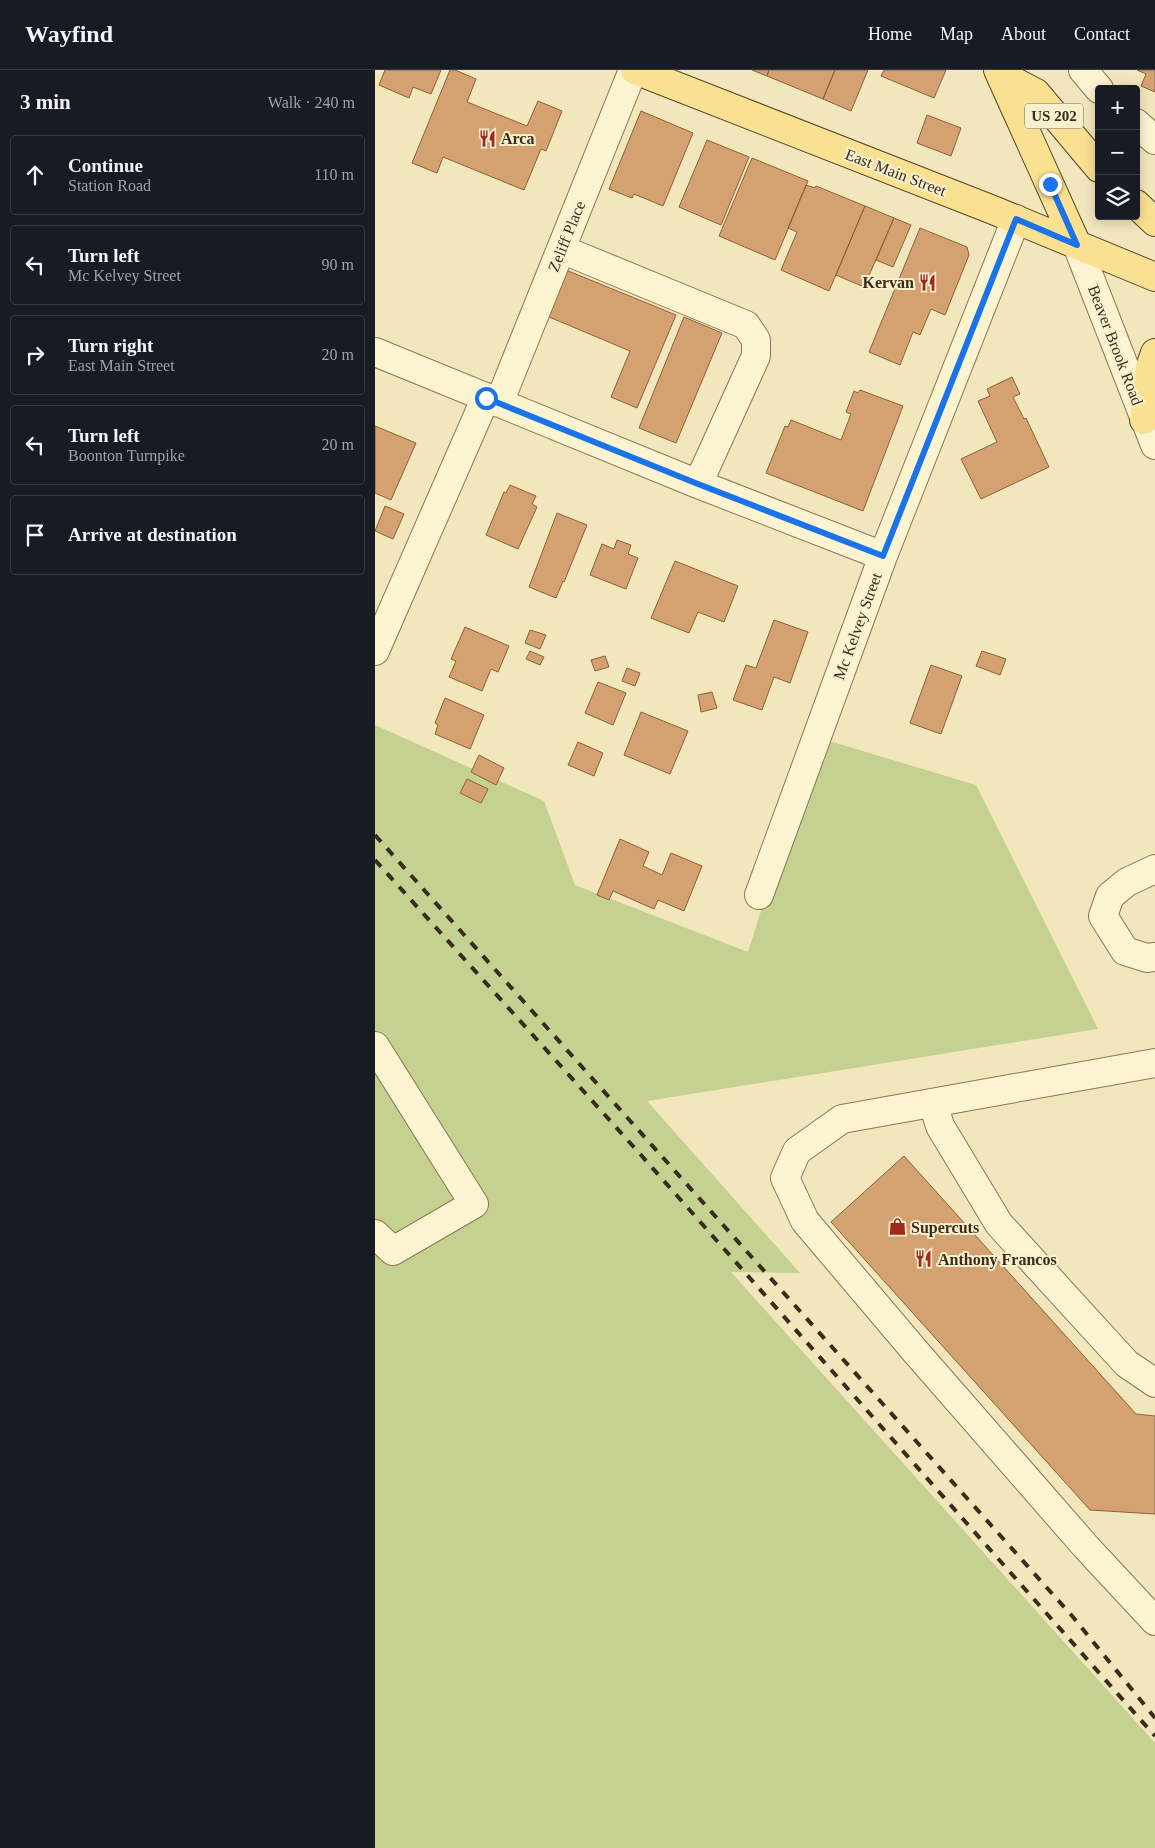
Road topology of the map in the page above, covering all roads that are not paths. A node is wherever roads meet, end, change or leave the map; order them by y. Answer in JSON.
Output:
{"nodes":[{"id":1,"x":1083,"y":70,"type":"edge"},
{"id":2,"x":640,"y":71,"type":"edge"},
{"id":3,"x":999,"y":72,"type":"edge"},
{"id":4,"x":1096,"y":85,"type":"edge"},
{"id":5,"x":1140,"y":126,"type":"edge"},
{"id":6,"x":1155,"y":140,"type":"edge"},
{"id":7,"x":1095,"y":163,"type":"edge"},
{"id":8,"x":1140,"y":208,"type":"edge"},
{"id":9,"x":1016,"y":219,"type":"junction"},
{"id":10,"x":1155,"y":222,"type":"edge"},
{"id":11,"x":1077,"y":245,"type":"junction"},
{"id":12,"x":561,"y":248,"type":"junction"},
{"id":13,"x":1155,"y":277,"type":"edge"},
{"id":14,"x":375,"y":352,"type":"edge"},
{"id":15,"x":1155,"y":354,"type":"edge"},
{"id":16,"x":492,"y":400,"type":"junction"},
{"id":17,"x":1144,"y":420,"type":"junction"},
{"id":18,"x":1155,"y":445,"type":"edge"},
{"id":19,"x":698,"y":484,"type":"junction"},
{"id":20,"x":883,"y":556,"type":"junction"},
{"id":21,"x":375,"y":652,"type":"edge"},
{"id":22,"x":1155,"y":869,"type":"edge"},
{"id":23,"x":759,"y":895,"type":"dead end"},
{"id":24,"x":1155,"y":958,"type":"edge"},
{"id":25,"x":375,"y":1046,"type":"edge"},
{"id":26,"x":1155,"y":1063,"type":"edge"},
{"id":27,"x":933,"y":1103,"type":"junction"},
{"id":28,"x":375,"y":1234,"type":"edge"},
{"id":29,"x":1155,"y":1382,"type":"edge"},
{"id":30,"x":1155,"y":1621,"type":"edge"}],
"edges":[{"from":1,"to":4,"type":"street"},
{"from":2,"to":9,"type":"main road","name":"East Main Street"},
{"from":2,"to":12,"type":"street","name":"Zeliff Place"},
{"from":3,"to":7,"type":"main road","number":"US 202"},
{"from":3,"to":11,"type":"main road","number":"US 202"},
{"from":5,"to":6,"type":"street"},
{"from":8,"to":10,"type":"main road"},
{"from":9,"to":11,"type":"main road","name":"East Main Street"},
{"from":9,"to":20,"type":"street","name":"Mc Kelvey Street"},
{"from":11,"to":13,"type":"main road","name":"East Main Street"},
{"from":11,"to":17,"type":"street","name":"Beaver Brook Road"},
{"from":12,"to":16,"type":"street","name":"Zeliff Place"},
{"from":12,"to":19,"type":"street"},
{"from":14,"to":16,"type":"street"},
{"from":15,"to":17,"type":"main road"},
{"from":16,"to":19,"type":"street"},
{"from":16,"to":21,"type":"street","name":"Zeliff Place"},
{"from":17,"to":18,"type":"street","name":"Beaver Brook Road"},
{"from":19,"to":20,"type":"street"},
{"from":20,"to":23,"type":"street","name":"Mc Kelvey Street"},
{"from":22,"to":24,"type":"street"},
{"from":25,"to":28,"type":"street"},
{"from":26,"to":27,"type":"street"},
{"from":27,"to":29,"type":"street"},
{"from":27,"to":30,"type":"street"}]}
